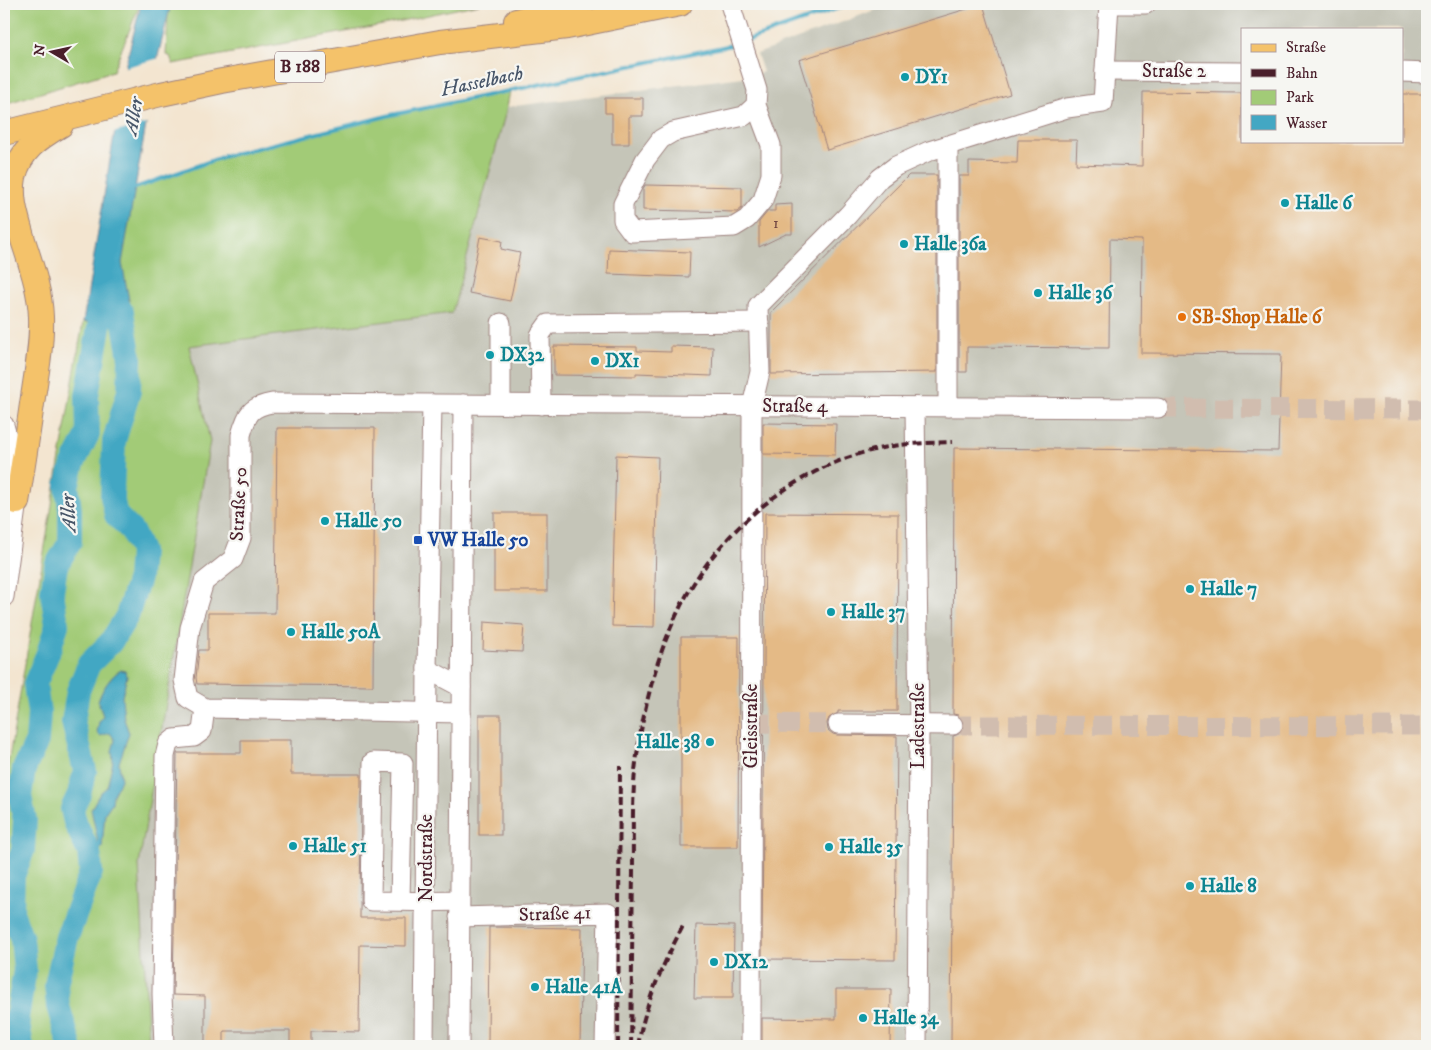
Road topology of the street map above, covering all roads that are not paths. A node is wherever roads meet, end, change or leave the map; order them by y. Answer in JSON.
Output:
{"nodes":[{"id":1,"x":579,"y":4,"type":"edge"},
{"id":2,"x":679,"y":4,"type":"edge"},
{"id":3,"x":730,"y":4,"type":"edge"},
{"id":4,"x":1146,"y":4,"type":"edge"},
{"id":5,"x":440,"y":42,"type":"junction"},
{"id":6,"x":1105,"y":71,"type":"junction"},
{"id":7,"x":1241,"y":72,"type":"edge"},
{"id":8,"x":1404,"y":72,"type":"edge"},
{"id":9,"x":1427,"y":73,"type":"edge"},
{"id":10,"x":756,"y":105,"type":"junction"},
{"id":11,"x":80,"y":115,"type":"junction"},
{"id":12,"x":6,"y":132,"type":"edge"},
{"id":13,"x":948,"y":146,"type":"junction"},
{"id":14,"x":758,"y":322,"type":"junction"},
{"id":15,"x":502,"y":323,"type":"dead end"},
{"id":16,"x":432,"y":404,"type":"junction"},
{"id":17,"x":463,"y":404,"type":"junction"},
{"id":18,"x":501,"y":404,"type":"junction"},
{"id":19,"x":541,"y":405,"type":"junction"},
{"id":20,"x":752,"y":406,"type":"junction"},
{"id":21,"x":914,"y":407,"type":"junction"},
{"id":22,"x":948,"y":407,"type":"junction"},
{"id":23,"x":1158,"y":408,"type":"tunnel mouth"},
{"id":24,"x":4,"y":425,"type":"edge"},
{"id":25,"x":11,"y":511,"type":"edge"},
{"id":26,"x":4,"y":597,"type":"edge"},
{"id":27,"x":427,"y":669,"type":"junction"},
{"id":28,"x":461,"y":687,"type":"junction"},
{"id":29,"x":204,"y":708,"type":"junction"},
{"id":30,"x":427,"y":712,"type":"junction"},
{"id":31,"x":461,"y":712,"type":"junction"},
{"id":32,"x":838,"y":724,"type":"tunnel mouth"},
{"id":33,"x":919,"y":725,"type":"junction"},
{"id":34,"x":953,"y":725,"type":"tunnel mouth"},
{"id":35,"x":400,"y":901,"type":"junction"},
{"id":36,"x":425,"y":902,"type":"junction"},
{"id":37,"x":459,"y":909,"type":"junction"},
{"id":38,"x":164,"y":1046,"type":"edge"},
{"id":39,"x":424,"y":1046,"type":"edge"},
{"id":40,"x":459,"y":1046,"type":"edge"},
{"id":41,"x":605,"y":1046,"type":"edge"},
{"id":42,"x":752,"y":1046,"type":"edge"},
{"id":43,"x":917,"y":1046,"type":"edge"}],
"edges":[{"from":1,"to":5,"type":"main road","number":"B 188"},
{"from":2,"to":5,"type":"main road","number":"B 188"},
{"from":3,"to":10,"type":"street"},
{"from":4,"to":6,"type":"street"},
{"from":5,"to":11,"type":"main road","number":"B 188"},
{"from":6,"to":7,"type":"street","name":"Straße 2"},
{"from":6,"to":13,"type":"street","name":"Gleisstraße"},
{"from":8,"to":9,"type":"street"},
{"from":10,"to":10,"type":"street"},
{"from":11,"to":12,"type":"main road","number":"B 188"},
{"from":11,"to":25,"type":"main road"},
{"from":13,"to":14,"type":"street","name":"Gleisstraße"},
{"from":13,"to":22,"type":"street"},
{"from":14,"to":19,"type":"street"},
{"from":14,"to":20,"type":"street","name":"Gleisstraße"},
{"from":15,"to":18,"type":"street"},
{"from":16,"to":17,"type":"street","name":"Straße 4"},
{"from":16,"to":27,"type":"street","name":"Nordstraße"},
{"from":16,"to":29,"type":"street","name":"Straße 50"},
{"from":17,"to":18,"type":"street","name":"Straße 4"},
{"from":17,"to":28,"type":"street","name":"Nordstraße"},
{"from":18,"to":19,"type":"street","name":"Straße 4"},
{"from":19,"to":20,"type":"street","name":"Straße 4"},
{"from":20,"to":21,"type":"street","name":"Straße 4"},
{"from":20,"to":42,"type":"street","name":"Gleisstraße"},
{"from":21,"to":22,"type":"street","name":"Straße 4"},
{"from":21,"to":33,"type":"street","name":"Ladestraße"},
{"from":22,"to":23,"type":"street","name":"Straße 4"},
{"from":24,"to":25,"type":"street"},
{"from":25,"to":26,"type":"street"},
{"from":27,"to":28,"type":"street"},
{"from":27,"to":30,"type":"street","name":"Nordstraße"},
{"from":28,"to":31,"type":"street","name":"Nordstraße"},
{"from":29,"to":30,"type":"street"},
{"from":29,"to":38,"type":"street"},
{"from":30,"to":31,"type":"street"},
{"from":30,"to":36,"type":"street","name":"Nordstraße"},
{"from":31,"to":37,"type":"street","name":"Nordstraße"},
{"from":32,"to":33,"type":"street"},
{"from":33,"to":34,"type":"street"},
{"from":33,"to":43,"type":"street","name":"Ladestraße"},
{"from":35,"to":35,"type":"street"},
{"from":35,"to":36,"type":"street"},
{"from":36,"to":37,"type":"street"},
{"from":36,"to":39,"type":"street","name":"Nordstraße"},
{"from":37,"to":40,"type":"street","name":"Nordstraße"},
{"from":37,"to":41,"type":"street","name":"Straße 41"}]}
